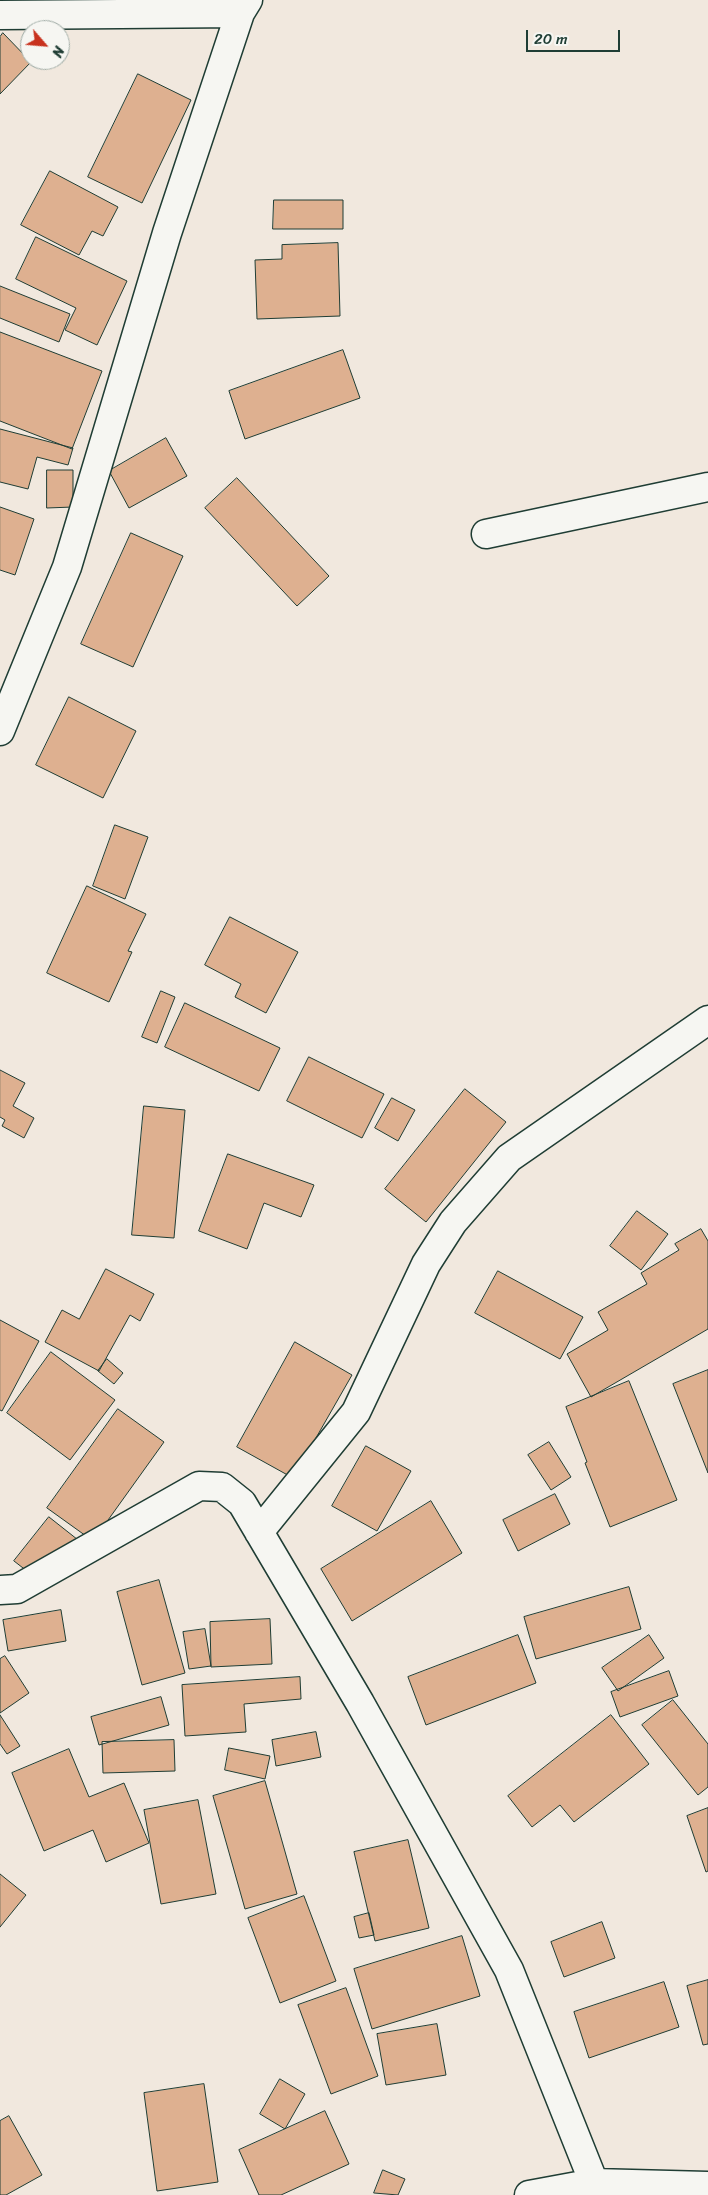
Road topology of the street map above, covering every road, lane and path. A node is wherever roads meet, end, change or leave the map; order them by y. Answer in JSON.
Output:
{"nodes":[{"id":1,"x":244,"y":6,"type":"edge"},
{"id":2,"x":0,"y":15,"type":"edge"},
{"id":3,"x":708,"y":487,"type":"edge"},
{"id":4,"x":486,"y":534,"type":"dead end"},
{"id":5,"x":0,"y":731,"type":"edge"},
{"id":6,"x":708,"y":1020,"type":"edge"},
{"id":7,"x":259,"y":1532,"type":"junction"},
{"id":8,"x":0,"y":1590,"type":"edge"},
{"id":9,"x":594,"y":2183,"type":"junction"},
{"id":10,"x":708,"y":2186,"type":"edge"},
{"id":11,"x":529,"y":2195,"type":"edge"}],
"edges":[{"from":1,"to":2,"type":"street"},
{"from":1,"to":5,"type":"street"},
{"from":3,"to":4,"type":"street"},
{"from":6,"to":7,"type":"street"},
{"from":7,"to":8,"type":"street"},
{"from":7,"to":9,"type":"street"},
{"from":9,"to":10,"type":"street"},
{"from":9,"to":11,"type":"street"}]}
